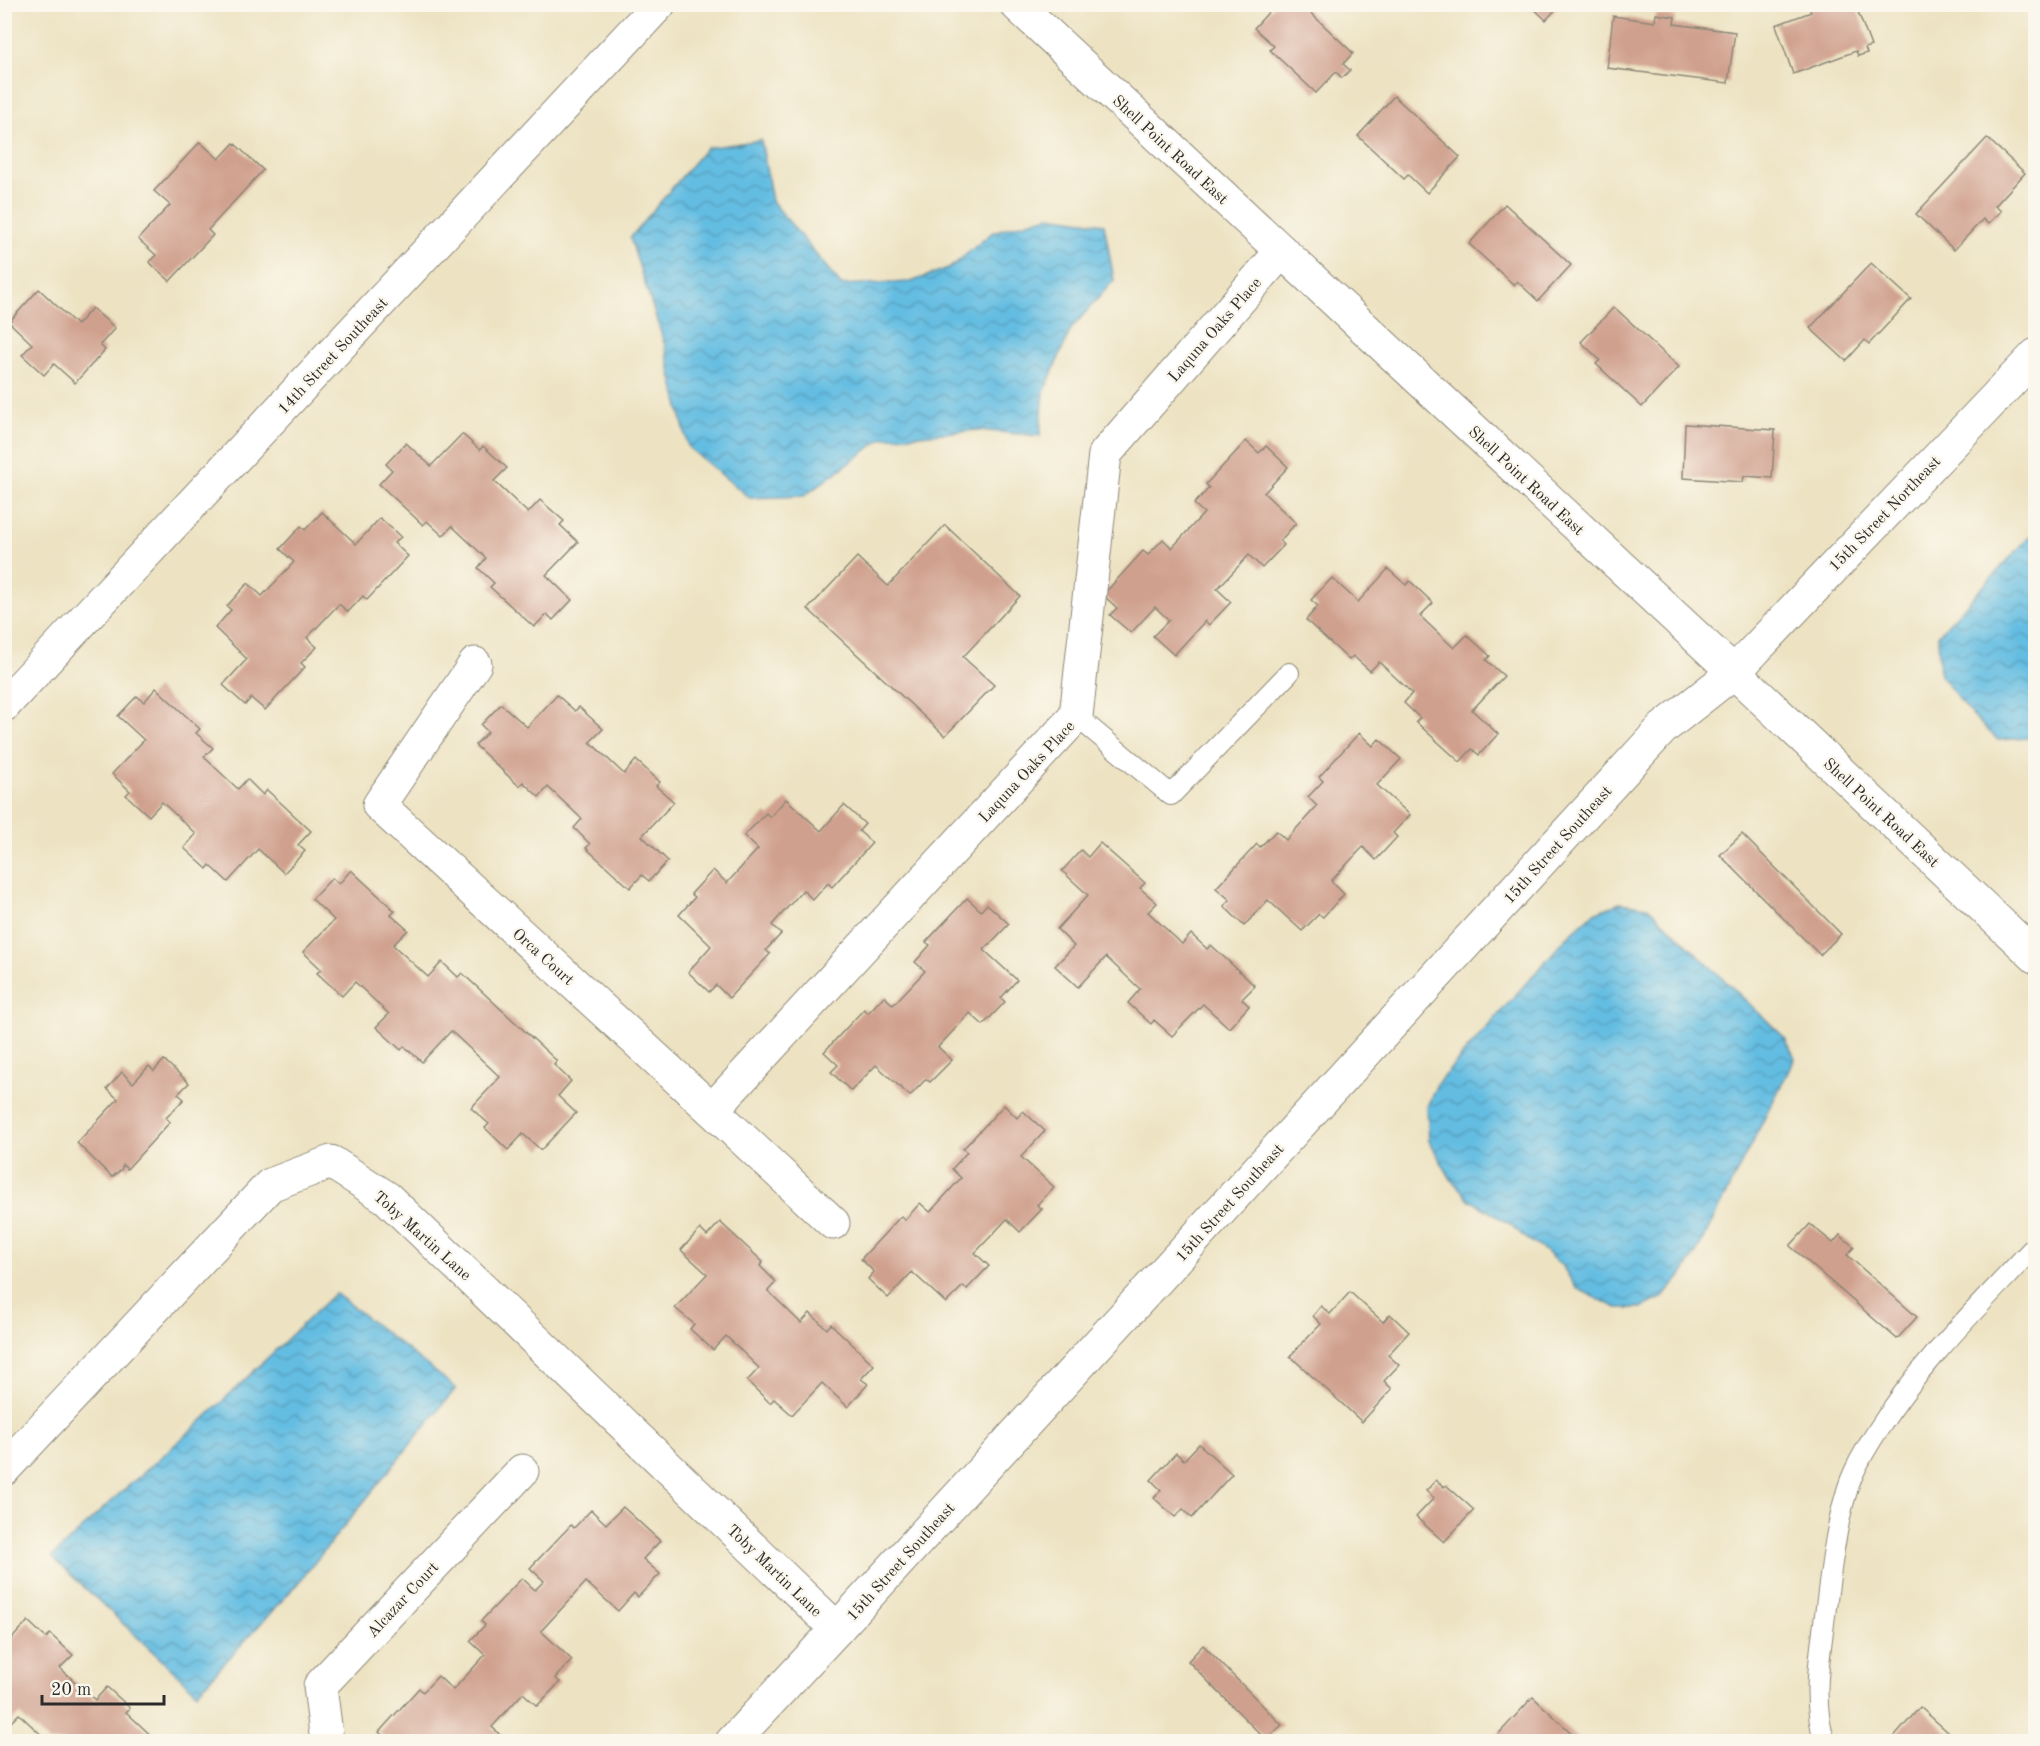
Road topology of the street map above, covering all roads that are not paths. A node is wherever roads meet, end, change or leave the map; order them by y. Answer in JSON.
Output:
{"nodes":[{"id":1,"x":659,"y":4,"type":"edge"},
{"id":2,"x":1016,"y":4,"type":"edge"},
{"id":3,"x":1281,"y":252,"type":"junction"},
{"id":4,"x":2036,"y":355,"type":"edge"},
{"id":5,"x":475,"y":664,"type":"dead end"},
{"id":6,"x":1734,"y":672,"type":"junction"},
{"id":7,"x":1289,"y":673,"type":"dead end"},
{"id":8,"x":4,"y":705,"type":"edge"},
{"id":9,"x":1076,"y":716,"type":"junction"},
{"id":10,"x":2036,"y":957,"type":"edge"},
{"id":11,"x":712,"y":1110,"type":"junction"},
{"id":12,"x":832,"y":1223,"type":"dead end"},
{"id":13,"x":2036,"y":1245,"type":"edge"},
{"id":14,"x":4,"y":1469,"type":"edge"},
{"id":15,"x":522,"y":1471,"type":"dead end"},
{"id":16,"x":837,"y":1629,"type":"junction"},
{"id":17,"x":327,"y":1742,"type":"edge"},
{"id":18,"x":732,"y":1742,"type":"edge"},
{"id":19,"x":1825,"y":1742,"type":"edge"}],
"edges":[{"from":1,"to":8,"type":"street","name":"14th Street Southeast"},
{"from":2,"to":3,"type":"street","name":"Shell Point Road East"},
{"from":3,"to":6,"type":"street","name":"Shell Point Road East"},
{"from":3,"to":9,"type":"street","name":"Laquna Oaks Place"},
{"from":4,"to":6,"type":"street","name":"15th Street Northeast"},
{"from":5,"to":11,"type":"street","name":"Orca Court"},
{"from":6,"to":10,"type":"street","name":"Shell Point Road East"},
{"from":6,"to":16,"type":"street","name":"15th Street Southeast"},
{"from":7,"to":9,"type":"lane"},
{"from":9,"to":11,"type":"street","name":"Laquna Oaks Place"},
{"from":11,"to":12,"type":"street","name":"Orca Court"},
{"from":13,"to":19,"type":"lane"},
{"from":14,"to":16,"type":"street","name":"Toby Martin Lane"},
{"from":15,"to":17,"type":"street","name":"Alcazar Court"},
{"from":16,"to":18,"type":"street","name":"15th Street Southeast"}]}
